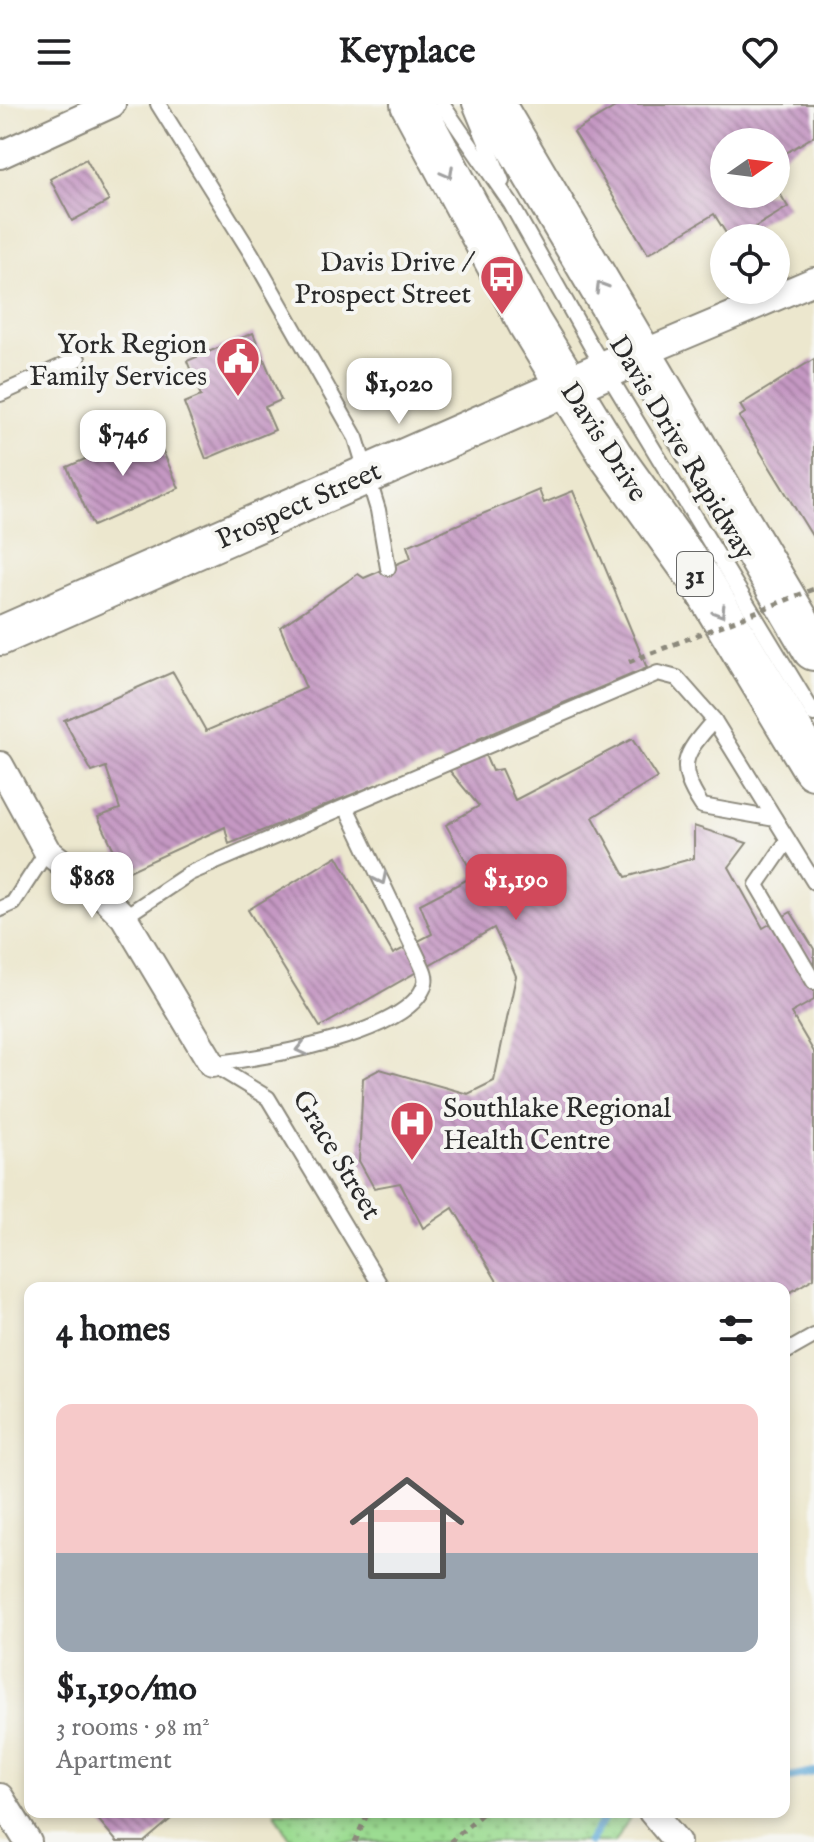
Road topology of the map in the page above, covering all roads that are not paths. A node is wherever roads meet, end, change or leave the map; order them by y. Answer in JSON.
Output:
{"nodes":[{"id":1,"x":112,"y":104,"type":"edge"},
{"id":2,"x":158,"y":104,"type":"edge"},
{"id":3,"x":412,"y":104,"type":"edge"},
{"id":4,"x":442,"y":104,"type":"edge"},
{"id":5,"x":470,"y":104,"type":"edge"},
{"id":6,"x":493,"y":104,"type":"edge"},
{"id":7,"x":0,"y":155,"type":"edge"},
{"id":8,"x":511,"y":204,"type":"junction"},
{"id":9,"x":814,"y":281,"type":"edge"},
{"id":10,"x":78,"y":359,"type":"dead end"},
{"id":11,"x":623,"y":361,"type":"junction"},
{"id":12,"x":568,"y":385,"type":"junction"},
{"id":13,"x":0,"y":394,"type":"edge"},
{"id":14,"x":369,"y":473,"type":"junction"},
{"id":15,"x":388,"y":568,"type":"dead end"},
{"id":16,"x":0,"y":636,"type":"edge"},
{"id":17,"x":814,"y":649,"type":"edge"},
{"id":18,"x":814,"y":714,"type":"edge"},
{"id":19,"x":714,"y":720,"type":"junction"},
{"id":20,"x":0,"y":765,"type":"edge"},
{"id":21,"x":814,"y":768,"type":"edge"},
{"id":22,"x":347,"y":809,"type":"junction"},
{"id":23,"x":775,"y":819,"type":"junction"},
{"id":24,"x":788,"y":840,"type":"junction"},
{"id":25,"x":47,"y":851,"type":"junction"},
{"id":26,"x":814,"y":882,"type":"edge"},
{"id":27,"x":0,"y":909,"type":"edge"},
{"id":28,"x":124,"y":917,"type":"junction"},
{"id":29,"x":814,"y":982,"type":"edge"},
{"id":30,"x":212,"y":1064,"type":"junction"},
{"id":31,"x":378,"y":1282,"type":"edge"},
{"id":32,"x":814,"y":1336,"type":"edge"},
{"id":33,"x":790,"y":1350,"type":"edge"},
{"id":34,"x":0,"y":1797,"type":"edge"},
{"id":35,"x":657,"y":1818,"type":"edge"},
{"id":36,"x":28,"y":1842,"type":"edge"},
{"id":37,"x":677,"y":1842,"type":"edge"}],
"edges":[{"from":1,"to":7,"type":"street"},
{"from":2,"to":14,"type":"lane"},
{"from":3,"to":12,"type":"main road","name":"Davis Drive","number":"31","one_way":true},
{"from":4,"to":8,"type":"lane","name":"Davis Drive Rapidway"},
{"from":5,"to":8,"type":"lane","name":"Davis Drive Rapidway"},
{"from":11,"to":6,"type":"main road","number":"31","one_way":true},
{"from":8,"to":11,"type":"lane","name":"Davis Drive Rapidway"},
{"from":9,"to":11,"type":"street"},
{"from":10,"to":13,"type":"lane"},
{"from":11,"to":12,"type":"main road","name":"Prospect Street"},
{"from":11,"to":17,"type":"main road","number":"31"},
{"from":11,"to":18,"type":"lane","name":"Davis Drive Rapidway"},
{"from":12,"to":14,"type":"main road","name":"Prospect Street"},
{"from":12,"to":21,"type":"main road","name":"Davis Drive","number":"31","one_way":true},
{"from":14,"to":15,"type":"lane"},
{"from":14,"to":16,"type":"main road","name":"Prospect Street"},
{"from":19,"to":22,"type":"lane"},
{"from":19,"to":23,"type":"lane"},
{"from":19,"to":23,"type":"lane"},
{"from":20,"to":25,"type":"street","name":"Grace Street"},
{"from":22,"to":28,"type":"lane"},
{"from":22,"to":30,"type":"lane","one_way":true},
{"from":23,"to":24,"type":"lane"},
{"from":24,"to":26,"type":"lane"},
{"from":24,"to":29,"type":"lane"},
{"from":25,"to":27,"type":"lane"},
{"from":25,"to":28,"type":"street","name":"Grace Street"},
{"from":28,"to":30,"type":"street","name":"Grace Street"},
{"from":30,"to":31,"type":"lane","name":"Grace Street"},
{"from":32,"to":33,"type":"lane"},
{"from":34,"to":36,"type":"street"},
{"from":35,"to":37,"type":"street"}]}
